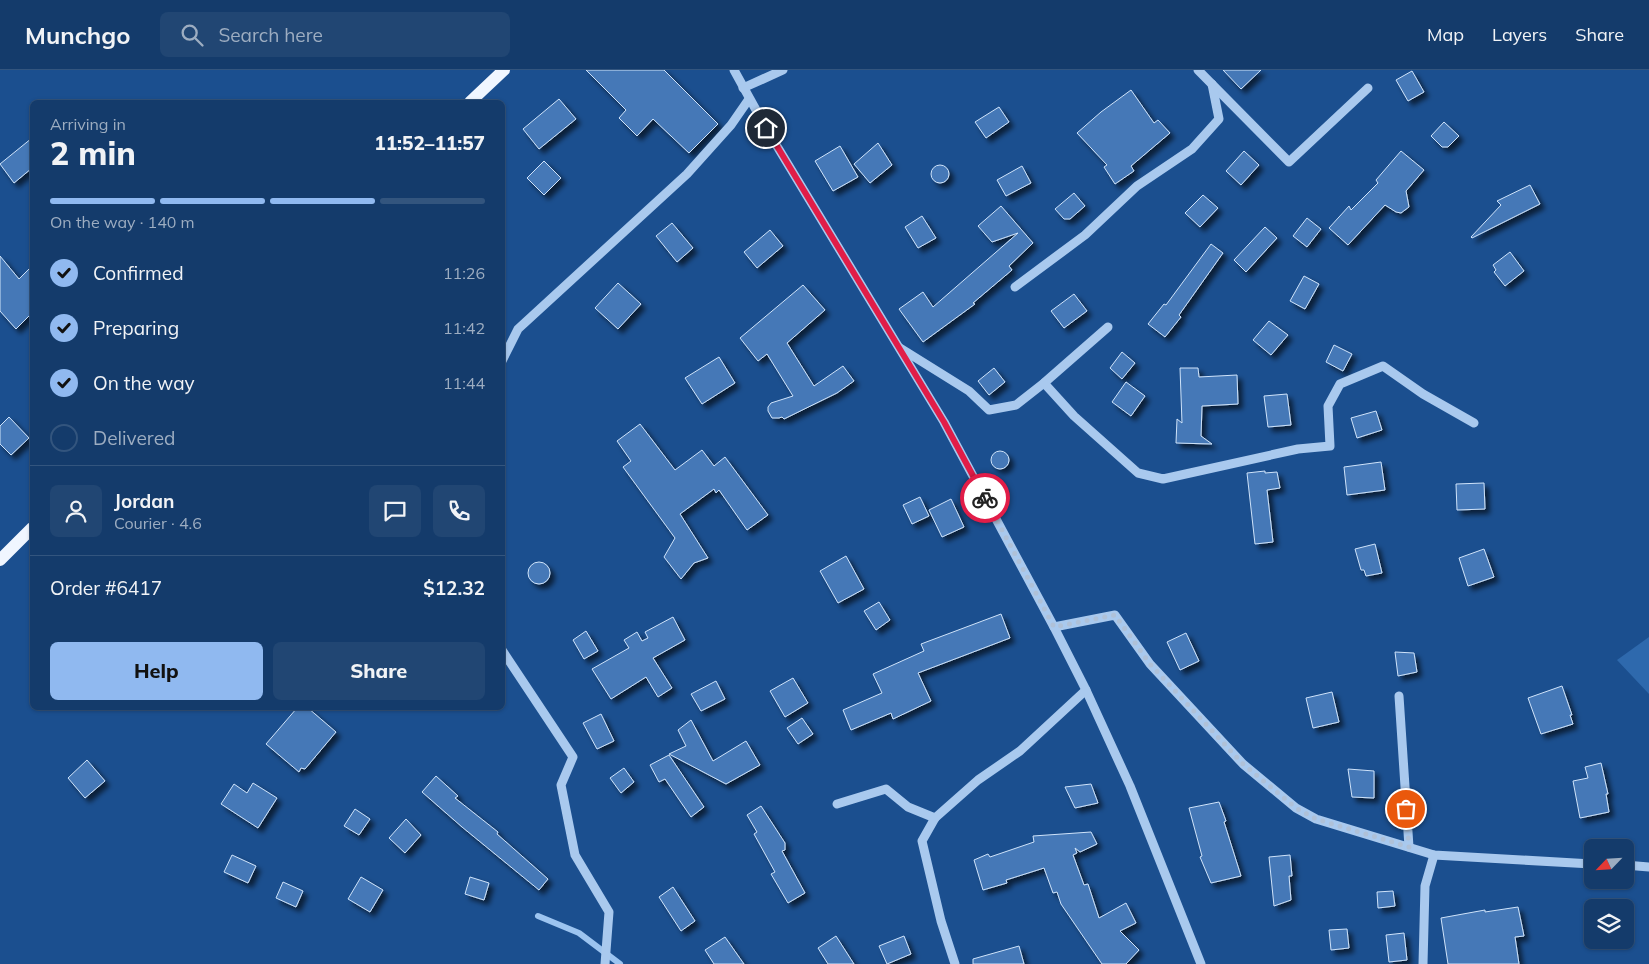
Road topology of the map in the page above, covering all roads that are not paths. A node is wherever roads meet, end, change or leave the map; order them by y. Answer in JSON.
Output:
{"nodes":[{"id":1,"x":504,"y":70,"type":"edge"},
{"id":2,"x":734,"y":70,"type":"edge"},
{"id":3,"x":783,"y":70,"type":"edge"},
{"id":4,"x":1198,"y":70,"type":"edge"},
{"id":5,"x":1212,"y":84,"type":"junction"},
{"id":6,"x":743,"y":88,"type":"junction"},
{"id":7,"x":1368,"y":88,"type":"dead end"},
{"id":8,"x":749,"y":99,"type":"junction"},
{"id":9,"x":472,"y":100,"type":"edge"},
{"id":10,"x":1015,"y":286,"type":"dead end"},
{"id":11,"x":1108,"y":327,"type":"dead end"},
{"id":12,"x":898,"y":346,"type":"junction"},
{"id":13,"x":505,"y":355,"type":"edge"},
{"id":14,"x":1044,"y":383,"type":"junction"},
{"id":15,"x":1474,"y":423,"type":"dead end"},
{"id":16,"x":30,"y":530,"type":"edge"},
{"id":17,"x":0,"y":560,"type":"edge"},
{"id":18,"x":1054,"y":627,"type":"junction"},
{"id":19,"x":505,"y":655,"type":"edge"},
{"id":20,"x":1086,"y":690,"type":"junction"},
{"id":21,"x":1398,"y":696,"type":"dead end"},
{"id":22,"x":837,"y":804,"type":"dead end"},
{"id":23,"x":935,"y":818,"type":"junction"},
{"id":24,"x":1409,"y":847,"type":"junction"},
{"id":25,"x":1434,"y":855,"type":"junction"},
{"id":26,"x":1584,"y":864,"type":"edge"},
{"id":27,"x":1634,"y":866,"type":"edge"},
{"id":28,"x":1649,"y":867,"type":"edge"},
{"id":29,"x":605,"y":964,"type":"edge"},
{"id":30,"x":955,"y":964,"type":"edge"},
{"id":31,"x":1201,"y":964,"type":"edge"},
{"id":32,"x":1423,"y":964,"type":"edge"}],
"edges":[{"from":1,"to":9,"type":"main road"},
{"from":2,"to":6,"type":"street"},
{"from":3,"to":6,"type":"street"},
{"from":4,"to":5,"type":"street"},
{"from":5,"to":7,"type":"street"},
{"from":5,"to":10,"type":"street"},
{"from":6,"to":8,"type":"street"},
{"from":8,"to":12,"type":"street"},
{"from":8,"to":13,"type":"street"},
{"from":11,"to":14,"type":"street"},
{"from":12,"to":14,"type":"street"},
{"from":12,"to":18,"type":"street"},
{"from":14,"to":15,"type":"street"},
{"from":16,"to":17,"type":"main road"},
{"from":18,"to":20,"type":"street"},
{"from":18,"to":24,"type":"street"},
{"from":19,"to":29,"type":"street"},
{"from":20,"to":23,"type":"street"},
{"from":20,"to":31,"type":"street"},
{"from":21,"to":24,"type":"street"},
{"from":22,"to":23,"type":"street"},
{"from":23,"to":30,"type":"street"},
{"from":24,"to":25,"type":"street"},
{"from":25,"to":26,"type":"street"},
{"from":25,"to":32,"type":"street"},
{"from":27,"to":28,"type":"street"}]}
